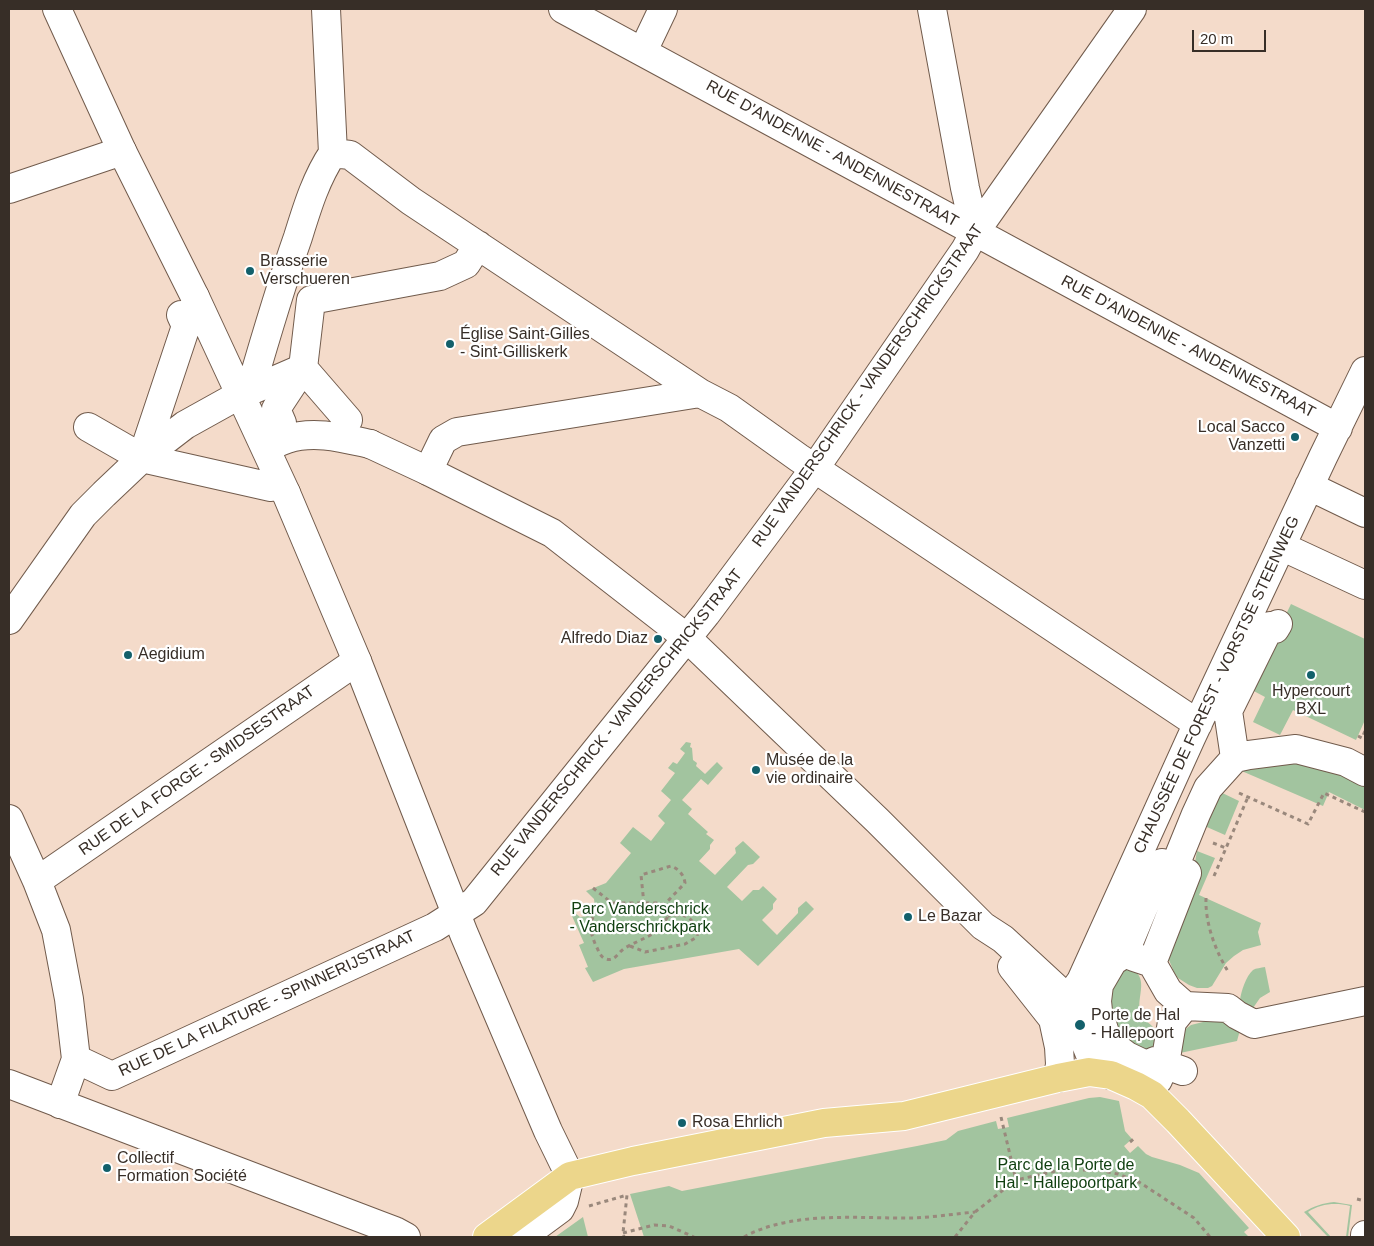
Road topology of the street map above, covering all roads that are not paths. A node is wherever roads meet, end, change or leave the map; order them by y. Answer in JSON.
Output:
{"nodes":[{"id":1,"x":58,"y":9,"type":"edge"},
{"id":2,"x":326,"y":9,"type":"edge"},
{"id":3,"x":564,"y":9,"type":"edge"},
{"id":4,"x":664,"y":9,"type":"edge"},
{"id":5,"x":932,"y":9,"type":"edge"},
{"id":6,"x":1132,"y":9,"type":"edge"},
{"id":7,"x":644,"y":51,"type":"junction"},
{"id":8,"x":122,"y":151,"type":"junction"},
{"id":9,"x":333,"y":153,"type":"junction"},
{"id":10,"x":9,"y":189,"type":"edge"},
{"id":11,"x":975,"y":232,"type":"junction"},
{"id":12,"x":478,"y":245,"type":"junction"},
{"id":13,"x":285,"y":275,"type":"junction"},
{"id":14,"x":311,"y":300,"type":"junction"},
{"id":15,"x":188,"y":306,"type":"junction"},
{"id":16,"x":303,"y":368,"type":"junction"},
{"id":17,"x":1365,"y":372,"type":"edge"},
{"id":18,"x":700,"y":393,"type":"junction"},
{"id":19,"x":230,"y":400,"type":"dead end"},
{"id":20,"x":347,"y":415,"type":"dead end"},
{"id":21,"x":282,"y":423,"type":"dead end"},
{"id":22,"x":88,"y":427,"type":"dead end"},
{"id":23,"x":1338,"y":428,"type":"junction"},
{"id":24,"x":266,"y":448,"type":"junction"},
{"id":25,"x":142,"y":458,"type":"junction"},
{"id":26,"x":815,"y":468,"type":"junction"},
{"id":27,"x":428,"y":471,"type":"junction"},
{"id":28,"x":1309,"y":486,"type":"junction"},
{"id":29,"x":278,"y":490,"type":"junction"},
{"id":30,"x":1365,"y":513,"type":"edge"},
{"id":31,"x":1281,"y":546,"type":"junction"},
{"id":32,"x":1365,"y":586,"type":"edge"},
{"id":33,"x":9,"y":620,"type":"edge"},
{"id":34,"x":1278,"y":624,"type":"dead end"},
{"id":35,"x":687,"y":638,"type":"junction"},
{"id":36,"x":357,"y":661,"type":"junction"},
{"id":37,"x":1210,"y":721,"type":"junction"},
{"id":38,"x":1361,"y":755,"type":"edge"},
{"id":39,"x":1235,"y":758,"type":"junction"},
{"id":40,"x":9,"y":819,"type":"edge"},
{"id":41,"x":1172,"y":872,"type":"junction"},
{"id":42,"x":37,"y":880,"type":"junction"},
{"id":43,"x":456,"y":913,"type":"junction"},
{"id":44,"x":982,"y":926,"type":"junction"},
{"id":45,"x":1113,"y":957,"type":"junction"},
{"id":46,"x":1152,"y":963,"type":"junction"},
{"id":47,"x":1035,"y":994,"type":"junction"},
{"id":48,"x":1068,"y":999,"type":"junction"},
{"id":49,"x":1365,"y":1001,"type":"edge"},
{"id":50,"x":1185,"y":1006,"type":"junction"},
{"id":51,"x":76,"y":1059,"type":"junction"},
{"id":52,"x":1163,"y":1072,"type":"junction"},
{"id":53,"x":1111,"y":1075,"type":"junction"},
{"id":54,"x":1058,"y":1078,"type":"junction"},
{"id":55,"x":9,"y":1084,"type":"edge"},
{"id":56,"x":60,"y":1104,"type":"junction"},
{"id":57,"x":570,"y":1176,"type":"junction"},
{"id":58,"x":406,"y":1237,"type":"edge"},
{"id":59,"x":487,"y":1237,"type":"edge"},
{"id":60,"x":522,"y":1237,"type":"edge"},
{"id":61,"x":1286,"y":1237,"type":"edge"}],
"edges":[{"from":1,"to":8,"type":"street"},
{"from":2,"to":9,"type":"street"},
{"from":3,"to":7,"type":"street","name":"RUE D'ANDENNE - ANDENNESTRAAT"},
{"from":4,"to":7,"type":"street"},
{"from":5,"to":11,"type":"street"},
{"from":6,"to":11,"type":"street","name":"RUE VANDERSCHRICK - VANDERSCHRICKSTRAAT"},
{"from":7,"to":11,"type":"street","name":"RUE D'ANDENNE - ANDENNESTRAAT"},
{"from":8,"to":10,"type":"street"},
{"from":8,"to":15,"type":"street"},
{"from":9,"to":12,"type":"street"},
{"from":9,"to":13,"type":"street"},
{"from":11,"to":23,"type":"street","name":"RUE D'ANDENNE - ANDENNESTRAAT"},
{"from":11,"to":26,"type":"street","name":"RUE VANDERSCHRICK - VANDERSCHRICKSTRAAT"},
{"from":12,"to":14,"type":"street"},
{"from":12,"to":18,"type":"street"},
{"from":13,"to":14,"type":"street"},
{"from":13,"to":16,"type":"street"},
{"from":14,"to":16,"type":"street"},
{"from":15,"to":24,"type":"street"},
{"from":15,"to":25,"type":"street"},
{"from":16,"to":20,"type":"street"},
{"from":16,"to":21,"type":"street"},
{"from":17,"to":23,"type":"street","name":"CHAUSSÉE DE FOREST - VORSTSE STEENWEG"},
{"from":18,"to":26,"type":"street"},
{"from":18,"to":27,"type":"street"},
{"from":19,"to":25,"type":"street"},
{"from":22,"to":25,"type":"street"},
{"from":23,"to":28,"type":"street","name":"CHAUSSÉE DE FOREST - VORSTSE STEENWEG"},
{"from":24,"to":27,"type":"street"},
{"from":24,"to":29,"type":"street"},
{"from":25,"to":29,"type":"street"},
{"from":25,"to":33,"type":"street"},
{"from":26,"to":35,"type":"street","name":"RUE VANDERSCHRICK - VANDERSCHRICKSTRAAT"},
{"from":26,"to":37,"type":"street"},
{"from":27,"to":35,"type":"street"},
{"from":28,"to":30,"type":"street"},
{"from":28,"to":31,"type":"street","name":"CHAUSSÉE DE FOREST - VORSTSE STEENWEG"},
{"from":29,"to":36,"type":"street"},
{"from":31,"to":32,"type":"street"},
{"from":31,"to":37,"type":"street","name":"CHAUSSÉE DE FOREST - VORSTSE STEENWEG"},
{"from":34,"to":37,"type":"street"},
{"from":35,"to":43,"type":"street","name":"RUE VANDERSCHRICK - VANDERSCHRICKSTRAAT"},
{"from":35,"to":44,"type":"street"},
{"from":36,"to":42,"type":"street","name":"RUE DE LA FORGE - SMIDSESTRAAT"},
{"from":36,"to":43,"type":"street"},
{"from":37,"to":39,"type":"street"},
{"from":37,"to":39,"type":"street"},
{"from":37,"to":48,"type":"street","name":"CHAUSSÉE DE FOREST - VORSTSE STEENWEG"},
{"from":38,"to":39,"type":"street"},
{"from":39,"to":41,"type":"street"},
{"from":40,"to":42,"type":"street"},
{"from":41,"to":45,"type":"street"},
{"from":41,"to":46,"type":"street"},
{"from":42,"to":51,"type":"street"},
{"from":43,"to":51,"type":"street","name":"RUE DE LA FILATURE - SPINNERIJSTRAAT"},
{"from":43,"to":57,"type":"street"},
{"from":44,"to":47,"type":"street"},
{"from":44,"to":48,"type":"street"},
{"from":45,"to":46,"type":"street"},
{"from":45,"to":52,"type":"street"},
{"from":46,"to":50,"type":"street"},
{"from":47,"to":48,"type":"street"},
{"from":47,"to":54,"type":"street"},
{"from":48,"to":53,"type":"street"},
{"from":49,"to":50,"type":"street"},
{"from":50,"to":52,"type":"street"},
{"from":51,"to":56,"type":"street"},
{"from":52,"to":53,"type":"main road"},
{"from":52,"to":61,"type":"main road"},
{"from":53,"to":54,"type":"main road"},
{"from":54,"to":57,"type":"main road"},
{"from":55,"to":56,"type":"street"},
{"from":56,"to":58,"type":"street"},
{"from":57,"to":59,"type":"main road"},
{"from":57,"to":60,"type":"street"}]}
